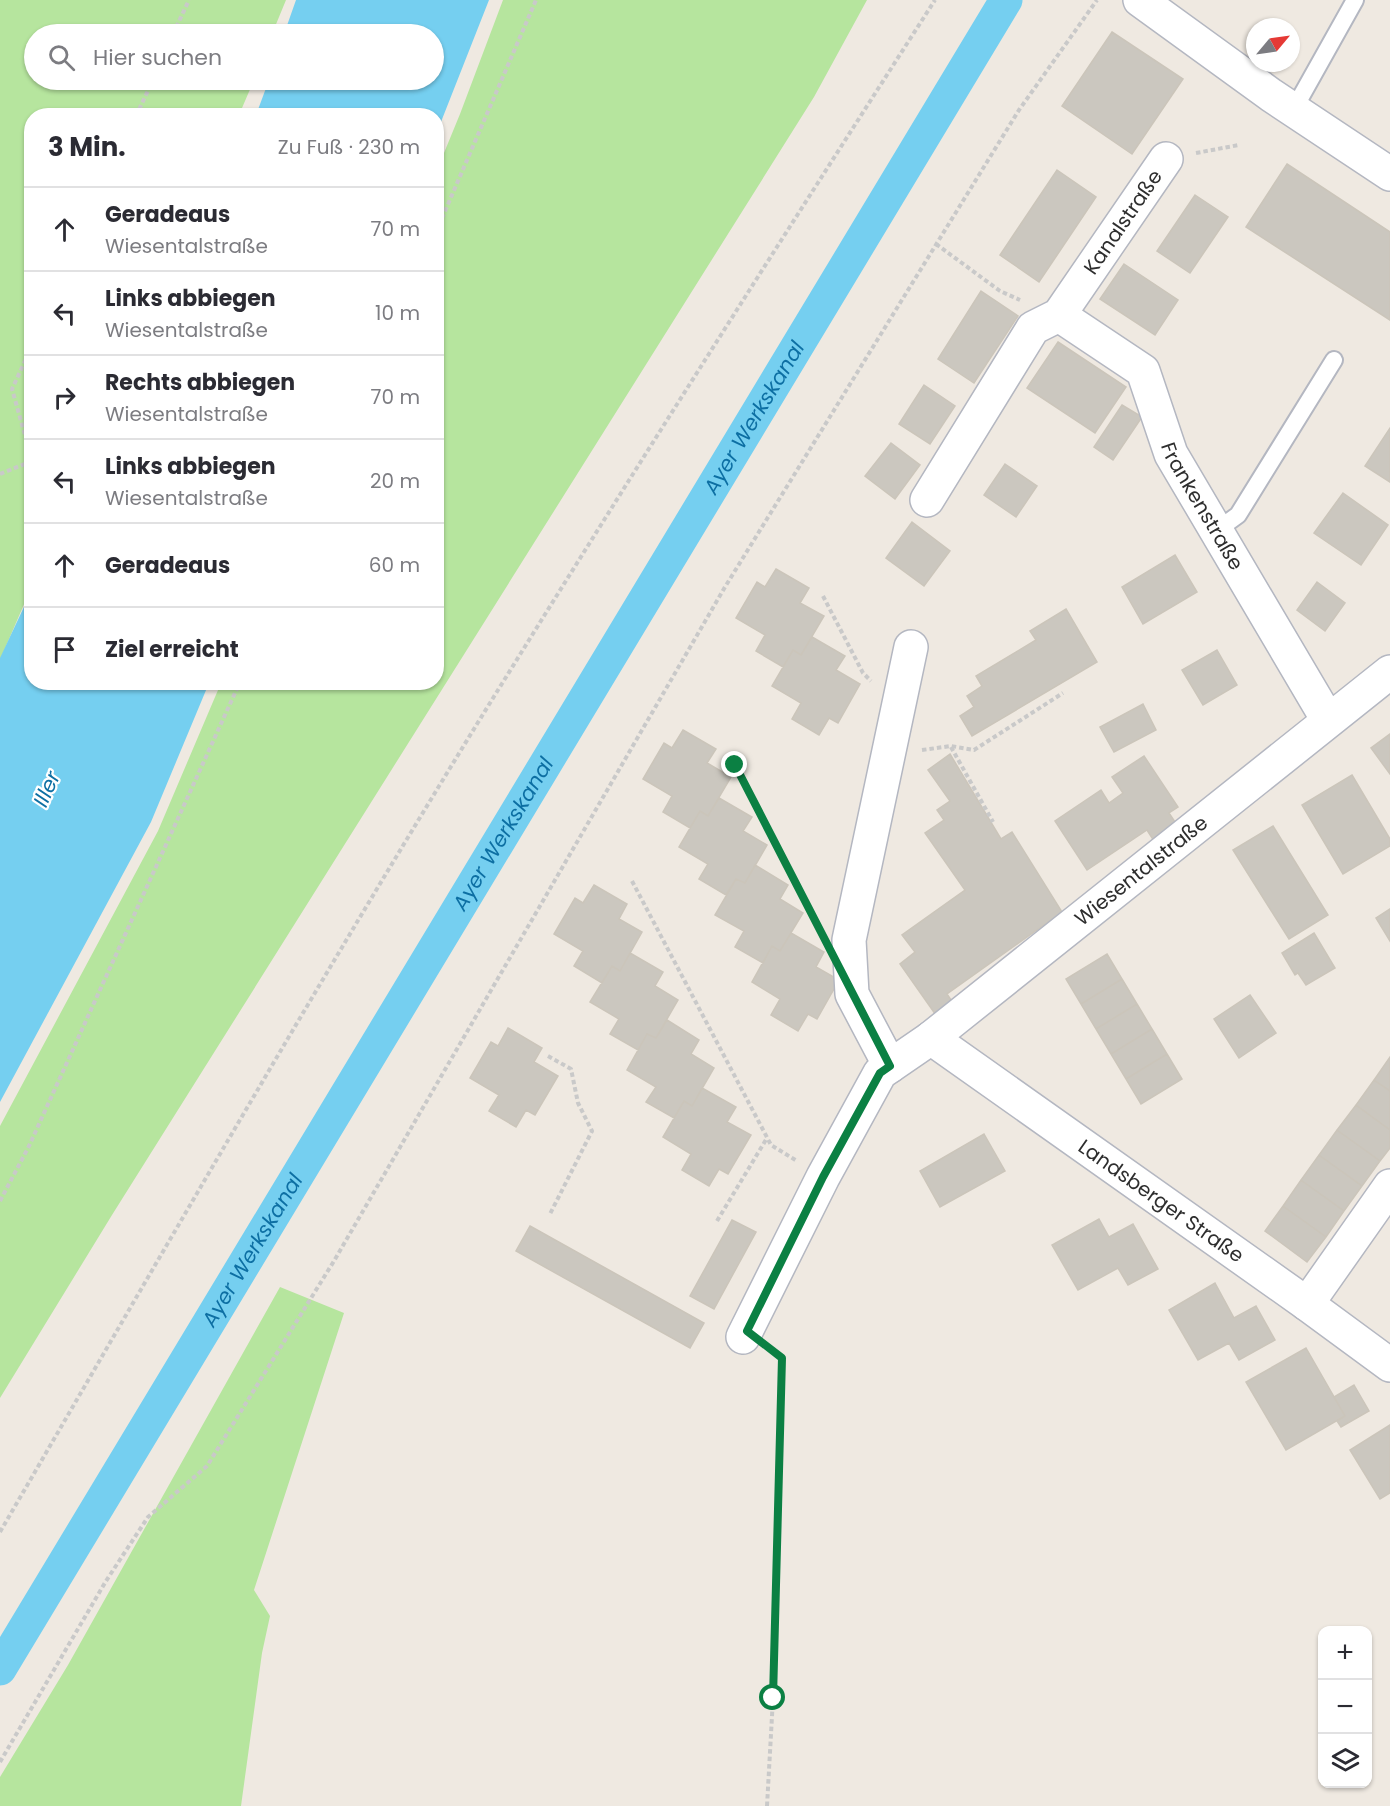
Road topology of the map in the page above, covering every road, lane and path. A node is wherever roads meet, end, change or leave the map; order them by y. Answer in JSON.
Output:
{"nodes":[{"id":1,"x":189,"y":0,"type":"edge"},
{"id":2,"x":536,"y":0,"type":"edge"},
{"id":3,"x":935,"y":0,"type":"edge"},
{"id":4,"x":1097,"y":0,"type":"edge"},
{"id":5,"x":1140,"y":0,"type":"edge"},
{"id":6,"x":1355,"y":0,"type":"edge"},
{"id":7,"x":178,"y":24,"type":"edge"},
{"id":8,"x":148,"y":90,"type":"edge"},
{"id":9,"x":140,"y":108,"type":"edge"},
{"id":10,"x":1294,"y":109,"type":"junction"},
{"id":11,"x":1239,"y":145,"type":"dead end"},
{"id":12,"x":1166,"y":159,"type":"joint"},
{"id":13,"x":1390,"y":174,"type":"edge"},
{"id":14,"x":444,"y":213,"type":"edge"},
{"id":15,"x":936,"y":244,"type":"junction"},
{"id":16,"x":1059,"y":315,"type":"junction"},
{"id":17,"x":1334,"y":360,"type":"dead end"},
{"id":18,"x":24,"y":363,"type":"edge"},
{"id":19,"x":24,"y":432,"type":"edge"},
{"id":20,"x":24,"y":464,"type":"edge"},
{"id":21,"x":0,"y":474,"type":"edge"},
{"id":22,"x":927,"y":500,"type":"dead end"},
{"id":23,"x":1216,"y":531,"type":"junction"},
{"id":24,"x":823,"y":596,"type":"dead end"},
{"id":25,"x":911,"y":647,"type":"dead end"},
{"id":26,"x":1390,"y":672,"type":"edge"},
{"id":27,"x":236,"y":690,"type":"edge"},
{"id":28,"x":1064,"y":693,"type":"dead end"},
{"id":29,"x":898,"y":710,"type":"junction"},
{"id":30,"x":1328,"y":720,"type":"junction"},
{"id":31,"x":951,"y":746,"type":"junction"},
{"id":32,"x":888,"y":754,"type":"junction"},
{"id":33,"x":735,"y":765,"type":"dead end"},
{"id":34,"x":993,"y":822,"type":"dead end"},
{"id":35,"x":632,"y":880,"type":"dead end"},
{"id":36,"x":820,"y":931,"type":"dead end"},
{"id":37,"x":931,"y":1038,"type":"junction"},
{"id":38,"x":548,"y":1056,"type":"dead end"},
{"id":39,"x":890,"y":1066,"type":"junction"},
{"id":40,"x":767,"y":1138,"type":"junction"},
{"id":41,"x":823,"y":1177,"type":"junction"},
{"id":42,"x":1390,"y":1186,"type":"edge"},
{"id":43,"x":0,"y":1201,"type":"edge"},
{"id":44,"x":550,"y":1214,"type":"dead end"},
{"id":45,"x":717,"y":1221,"type":"dead end"},
{"id":46,"x":1307,"y":1304,"type":"junction"},
{"id":47,"x":745,"y":1334,"type":"joint"},
{"id":48,"x":1390,"y":1365,"type":"edge"},
{"id":49,"x":0,"y":1532,"type":"edge"},
{"id":50,"x":0,"y":1762,"type":"edge"},
{"id":51,"x":767,"y":1806,"type":"edge"}],
"edges":[{"from":1,"to":7,"type":"path"},
{"from":2,"to":14,"type":"path"},
{"from":3,"to":49,"type":"path"},
{"from":4,"to":15,"type":"path"},
{"from":5,"to":10,"type":"street"},
{"from":6,"to":10,"type":"lane"},
{"from":8,"to":9,"type":"path"},
{"from":10,"to":13,"type":"street"},
{"from":11,"to":12,"type":"path"},
{"from":12,"to":16,"type":"street","name":"Kanalstraße"},
{"from":15,"to":16,"type":"path"},
{"from":15,"to":50,"type":"path"},
{"from":16,"to":22,"type":"street"},
{"from":16,"to":23,"type":"street","name":"Frankenstraße"},
{"from":17,"to":23,"type":"lane"},
{"from":18,"to":19,"type":"path"},
{"from":20,"to":21,"type":"path"},
{"from":23,"to":30,"type":"street","name":"Frankenstraße"},
{"from":24,"to":29,"type":"path"},
{"from":25,"to":29,"type":"street"},
{"from":26,"to":30,"type":"street","name":"Wiesentalstraße"},
{"from":27,"to":43,"type":"path"},
{"from":28,"to":31,"type":"path"},
{"from":29,"to":32,"type":"street"},
{"from":30,"to":37,"type":"street","name":"Wiesentalstraße"},
{"from":31,"to":32,"type":"path"},
{"from":31,"to":34,"type":"path"},
{"from":32,"to":39,"type":"street"},
{"from":33,"to":36,"type":"path"},
{"from":35,"to":40,"type":"path"},
{"from":37,"to":39,"type":"street","name":"Wiesentalstraße"},
{"from":37,"to":46,"type":"street","name":"Landsberger Straße"},
{"from":38,"to":44,"type":"path"},
{"from":39,"to":41,"type":"street","name":"Wiesentalstraße"},
{"from":40,"to":41,"type":"path"},
{"from":40,"to":45,"type":"path"},
{"from":41,"to":47,"type":"street","name":"Wiesentalstraße"},
{"from":42,"to":46,"type":"street"},
{"from":46,"to":48,"type":"street","name":"Landsberger Straße"},
{"from":47,"to":51,"type":"path"}]}
